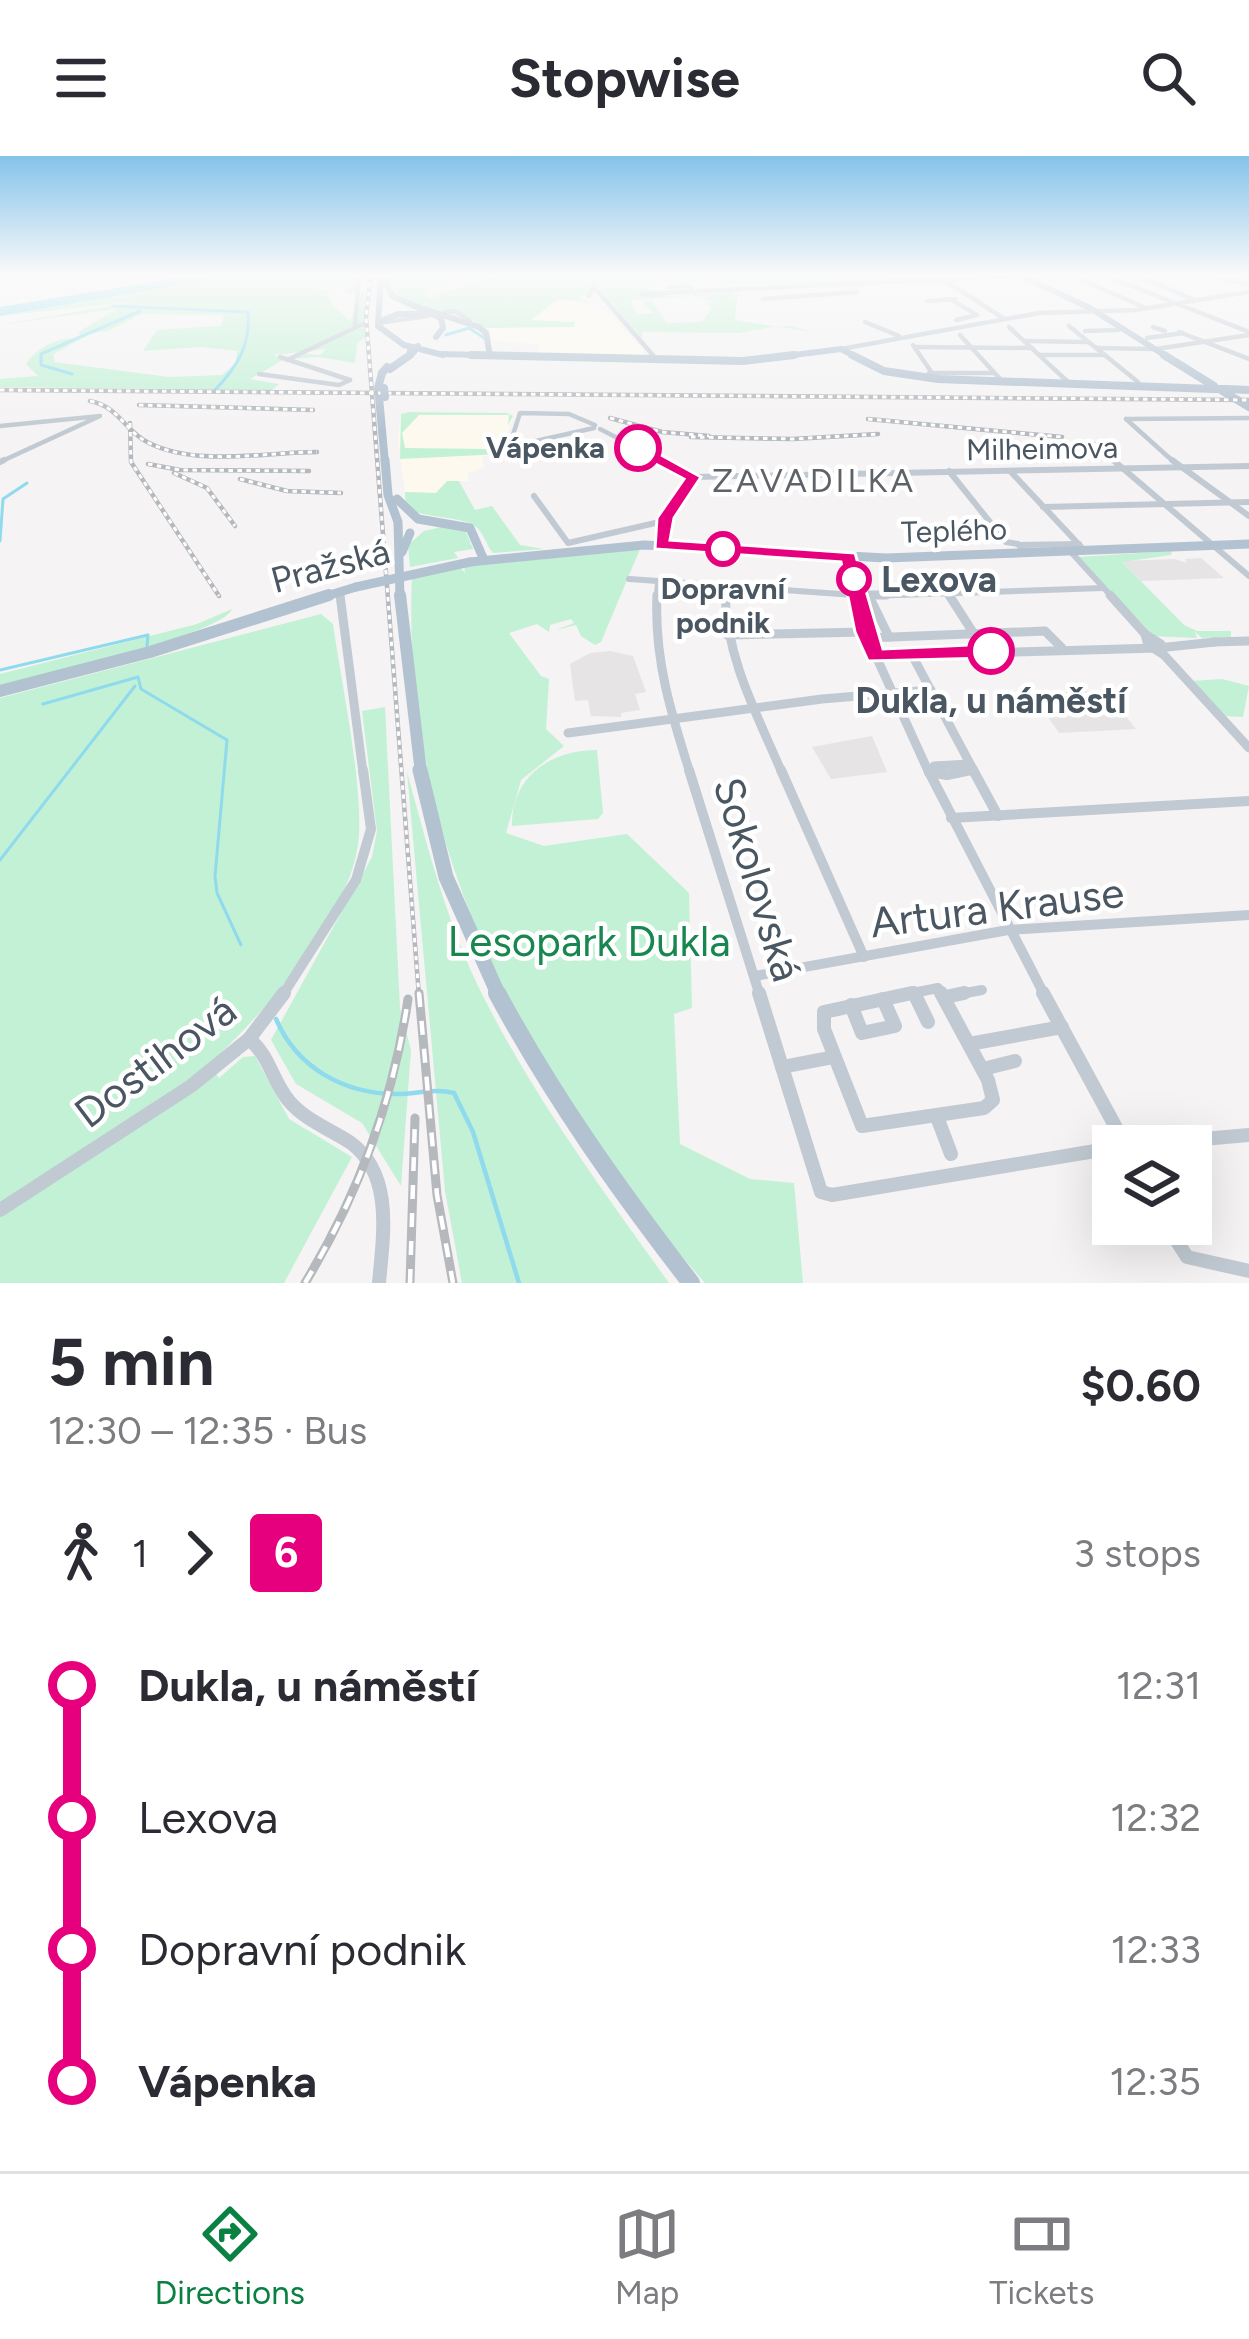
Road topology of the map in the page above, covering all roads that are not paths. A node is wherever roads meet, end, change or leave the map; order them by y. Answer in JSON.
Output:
{"nodes":[{"id":1,"x":383,"y":326,"type":"edge"},
{"id":2,"x":355,"y":327,"type":"edge"},
{"id":3,"x":436,"y":327,"type":"edge"},
{"id":4,"x":443,"y":327,"type":"edge"},
{"id":5,"x":463,"y":327,"type":"edge"},
{"id":6,"x":475,"y":327,"type":"edge"},
{"id":7,"x":626,"y":327,"type":"edge"},
{"id":8,"x":877,"y":327,"type":"edge"},
{"id":9,"x":960,"y":327,"type":"edge"},
{"id":10,"x":1009,"y":327,"type":"dead end"},
{"id":11,"x":1118,"y":327,"type":"edge"},
{"id":12,"x":1118,"y":330,"type":"dead end"},
{"id":13,"x":1159,"y":330,"type":"dead end"},
{"id":14,"x":1181,"y":332,"type":"junction"},
{"id":15,"x":1249,"y":333,"type":"edge"},
{"id":16,"x":960,"y":335,"type":"dead end"},
{"id":17,"x":436,"y":337,"type":"junction"},
{"id":18,"x":903,"y":338,"type":"junction"},
{"id":19,"x":1147,"y":338,"type":"dead end"},
{"id":20,"x":1025,"y":341,"type":"junction"},
{"id":21,"x":1087,"y":342,"type":"junction"},
{"id":22,"x":1204,"y":342,"type":"junction"},
{"id":23,"x":915,"y":347,"type":"junction"},
{"id":24,"x":971,"y":347,"type":"junction"},
{"id":25,"x":1032,"y":348,"type":"junction"},
{"id":26,"x":1096,"y":348,"type":"junction"},
{"id":27,"x":416,"y":349,"type":"junction"},
{"id":28,"x":841,"y":349,"type":"junction"},
{"id":29,"x":1154,"y":349,"type":"junction"},
{"id":30,"x":484,"y":352,"type":"junction"},
{"id":31,"x":1040,"y":355,"type":"junction"},
{"id":32,"x":1105,"y":355,"type":"junction"},
{"id":33,"x":1249,"y":359,"type":"edge"},
{"id":34,"x":649,"y":360,"type":"junction"},
{"id":35,"x":312,"y":370,"type":"junction"},
{"id":36,"x":994,"y":373,"type":"junction"},
{"id":37,"x":259,"y":374,"type":"dead end"},
{"id":38,"x":295,"y":379,"type":"junction"},
{"id":39,"x":1138,"y":382,"type":"dead end"},
{"id":40,"x":1221,"y":390,"type":"junction"},
{"id":41,"x":1249,"y":390,"type":"edge"},
{"id":42,"x":1249,"y":407,"type":"edge"},
{"id":43,"x":1249,"y":418,"type":"edge"},
{"id":44,"x":0,"y":426,"type":"edge"},
{"id":45,"x":597,"y":428,"type":"junction"},
{"id":46,"x":1093,"y":443,"type":"dead end"},
{"id":47,"x":0,"y":462,"type":"edge"},
{"id":48,"x":1249,"y":466,"type":"edge"},
{"id":49,"x":1181,"y":468,"type":"junction"},
{"id":50,"x":1124,"y":470,"type":"junction"},
{"id":51,"x":949,"y":471,"type":"junction"},
{"id":52,"x":1010,"y":471,"type":"junction"},
{"id":53,"x":693,"y":477,"type":"junction"},
{"id":54,"x":534,"y":496,"type":"dead end"},
{"id":55,"x":393,"y":497,"type":"junction"},
{"id":56,"x":1249,"y":502,"type":"edge"},
{"id":57,"x":1231,"y":503,"type":"junction"},
{"id":58,"x":1165,"y":505,"type":"junction"},
{"id":59,"x":1043,"y":507,"type":"junction"},
{"id":60,"x":1249,"y":516,"type":"edge"},
{"id":61,"x":664,"y":521,"type":"junction"},
{"id":62,"x":456,"y":524,"type":"junction"},
{"id":63,"x":396,"y":527,"type":"junction"},
{"id":64,"x":414,"y":527,"type":"junction"},
{"id":65,"x":1249,"y":544,"type":"edge"},
{"id":66,"x":661,"y":545,"type":"junction"},
{"id":67,"x":480,"y":546,"type":"junction"},
{"id":68,"x":1214,"y":546,"type":"junction"},
{"id":69,"x":1022,"y":549,"type":"junction"},
{"id":70,"x":1078,"y":549,"type":"junction"},
{"id":71,"x":515,"y":556,"type":"junction"},
{"id":72,"x":849,"y":557,"type":"junction"},
{"id":73,"x":484,"y":560,"type":"junction"},
{"id":74,"x":400,"y":563,"type":"junction"},
{"id":75,"x":1249,"y":576,"type":"edge"},
{"id":76,"x":629,"y":579,"type":"dead end"},
{"id":77,"x":658,"y":581,"type":"junction"},
{"id":78,"x":725,"y":586,"type":"junction"},
{"id":79,"x":1103,"y":588,"type":"junction"},
{"id":80,"x":339,"y":591,"type":"junction"},
{"id":81,"x":948,"y":593,"type":"junction"},
{"id":82,"x":863,"y":596,"type":"junction"},
{"id":83,"x":974,"y":634,"type":"junction"},
{"id":84,"x":727,"y":635,"type":"junction"},
{"id":85,"x":866,"y":635,"type":"junction"},
{"id":86,"x":889,"y":637,"type":"junction"},
{"id":87,"x":1249,"y":640,"type":"edge"},
{"id":88,"x":1152,"y":644,"type":"junction"},
{"id":89,"x":1062,"y":648,"type":"junction"},
{"id":90,"x":912,"y":655,"type":"junction"},
{"id":91,"x":875,"y":656,"type":"junction"},
{"id":92,"x":930,"y":688,"type":"junction"},
{"id":93,"x":890,"y":690,"type":"junction"},
{"id":94,"x":0,"y":691,"type":"edge"},
{"id":95,"x":753,"y":708,"type":"junction"},
{"id":96,"x":673,"y":719,"type":"junction"},
{"id":97,"x":568,"y":734,"type":"dead end"},
{"id":98,"x":1249,"y":748,"type":"edge"},
{"id":99,"x":972,"y":766,"type":"junction"},
{"id":100,"x":928,"y":769,"type":"junction"},
{"id":101,"x":1249,"y":802,"type":"edge"},
{"id":102,"x":998,"y":816,"type":"junction"},
{"id":103,"x":951,"y":818,"type":"junction"},
{"id":104,"x":1249,"y":915,"type":"edge"},
{"id":105,"x":1008,"y":930,"type":"junction"},
{"id":106,"x":864,"y":957,"type":"junction"},
{"id":107,"x":755,"y":976,"type":"junction"},
{"id":108,"x":982,"y":990,"type":"dead end"},
{"id":109,"x":914,"y":992,"type":"junction"},
{"id":110,"x":946,"y":997,"type":"junction"},
{"id":111,"x":883,"y":999,"type":"junction"},
{"id":112,"x":851,"y":1005,"type":"junction"},
{"id":113,"x":928,"y":1022,"type":"dead end"},
{"id":114,"x":1061,"y":1027,"type":"junction"},
{"id":115,"x":249,"y":1039,"type":"junction"},
{"id":116,"x":970,"y":1044,"type":"junction"},
{"id":117,"x":834,"y":1058,"type":"junction"},
{"id":118,"x":1015,"y":1061,"type":"dead end"},
{"id":119,"x":782,"y":1067,"type":"junction"},
{"id":120,"x":982,"y":1069,"type":"junction"},
{"id":121,"x":937,"y":1117,"type":"junction"},
{"id":122,"x":1113,"y":1125,"type":"edge"},
{"id":123,"x":1249,"y":1136,"type":"edge"},
{"id":124,"x":1212,"y":1139,"type":"edge"},
{"id":125,"x":1092,"y":1152,"type":"edge"},
{"id":126,"x":951,"y":1154,"type":"dead end"},
{"id":127,"x":0,"y":1210,"type":"edge"},
{"id":128,"x":1179,"y":1245,"type":"edge"},
{"id":129,"x":1249,"y":1271,"type":"edge"},
{"id":130,"x":380,"y":1283,"type":"edge"},
{"id":131,"x":691,"y":1283,"type":"edge"}],
"edges":[{"from":1,"to":30,"type":"main road"},
{"from":2,"to":35,"type":"street"},
{"from":3,"to":27,"type":"main road"},
{"from":4,"to":17,"type":"main road"},
{"from":5,"to":17,"type":"main road"},
{"from":6,"to":30,"type":"main road"},
{"from":7,"to":34,"type":"street"},
{"from":8,"to":18,"type":"street"},
{"from":9,"to":18,"type":"street"},
{"from":10,"to":20,"type":"street"},
{"from":11,"to":29,"type":"main road"},
{"from":12,"to":21,"type":"street"},
{"from":13,"to":14,"type":"street"},
{"from":14,"to":19,"type":"street"},
{"from":14,"to":22,"type":"street"},
{"from":15,"to":22,"type":"street"},
{"from":16,"to":24,"type":"street"},
{"from":17,"to":27,"type":"main road"},
{"from":18,"to":23,"type":"street"},
{"from":18,"to":28,"type":"street"},
{"from":20,"to":21,"type":"street"},
{"from":20,"to":25,"type":"street"},
{"from":21,"to":26,"type":"street"},
{"from":22,"to":29,"type":"street"},
{"from":22,"to":33,"type":"street"},
{"from":23,"to":24,"type":"street"},
{"from":23,"to":36,"type":"street"},
{"from":24,"to":25,"type":"street"},
{"from":24,"to":36,"type":"street"},
{"from":25,"to":31,"type":"street"},
{"from":26,"to":29,"type":"street"},
{"from":26,"to":32,"type":"street"},
{"from":27,"to":55,"type":"main road"},
{"from":28,"to":34,"type":"main road"},
{"from":28,"to":40,"type":"main road"},
{"from":29,"to":40,"type":"main road"},
{"from":30,"to":34,"type":"main road"},
{"from":31,"to":32,"type":"street"},
{"from":31,"to":36,"type":"street"},
{"from":32,"to":39,"type":"street"},
{"from":35,"to":38,"type":"street"},
{"from":35,"to":38,"type":"street"},
{"from":37,"to":38,"type":"street"},
{"from":40,"to":41,"type":"main road"},
{"from":40,"to":42,"type":"main road"},
{"from":43,"to":49,"type":"street"},
{"from":44,"to":47,"type":"street"},
{"from":45,"to":45,"type":"street"},
{"from":45,"to":53,"type":"street"},
{"from":46,"to":50,"type":"street"},
{"from":48,"to":49,"type":"street","name":"Milheimova"},
{"from":49,"to":50,"type":"street","name":"Milheimova"},
{"from":49,"to":57,"type":"street"},
{"from":50,"to":52,"type":"street","name":"Milheimova"},
{"from":50,"to":58,"type":"street"},
{"from":51,"to":52,"type":"street","name":"Milheimova"},
{"from":51,"to":53,"type":"street","name":"Milheimova"},
{"from":51,"to":69,"type":"street"},
{"from":52,"to":59,"type":"street"},
{"from":53,"to":61,"type":"street"},
{"from":54,"to":61,"type":"street"},
{"from":55,"to":62,"type":"main road"},
{"from":55,"to":63,"type":"main road"},
{"from":55,"to":64,"type":"main road"},
{"from":55,"to":74,"type":"main road"},
{"from":56,"to":57,"type":"street"},
{"from":57,"to":58,"type":"street"},
{"from":57,"to":60,"type":"street"},
{"from":58,"to":59,"type":"street"},
{"from":58,"to":68,"type":"street"},
{"from":59,"to":70,"type":"street"},
{"from":61,"to":66,"type":"street"},
{"from":62,"to":64,"type":"main road"},
{"from":62,"to":67,"type":"main road"},
{"from":62,"to":74,"type":"main road"},
{"from":63,"to":64,"type":"main road"},
{"from":63,"to":74,"type":"main road"},
{"from":64,"to":74,"type":"main road"},
{"from":65,"to":68,"type":"main road","name":"Teplého"},
{"from":66,"to":71,"type":"main road","name":"Pražská"},
{"from":66,"to":72,"type":"main road","name":"Teplého"},
{"from":67,"to":71,"type":"main road"},
{"from":67,"to":73,"type":"main road"},
{"from":68,"to":70,"type":"main road","name":"Teplého"},
{"from":68,"to":75,"type":"street"},
{"from":69,"to":70,"type":"main road","name":"Teplého"},
{"from":69,"to":72,"type":"main road","name":"Teplého"},
{"from":70,"to":79,"type":"street"},
{"from":71,"to":73,"type":"main road","name":"Pražská"},
{"from":72,"to":82,"type":"street"},
{"from":73,"to":80,"type":"main road","name":"Pražská","bridge":true},
{"from":74,"to":131,"type":"main road"},
{"from":76,"to":77,"type":"street"},
{"from":77,"to":78,"type":"street"},
{"from":77,"to":96,"type":"street","name":"Sokolovská"},
{"from":78,"to":82,"type":"street"},
{"from":78,"to":84,"type":"street"},
{"from":79,"to":81,"type":"street"},
{"from":79,"to":88,"type":"street"},
{"from":80,"to":94,"type":"main road","name":"Pražská"},
{"from":80,"to":115,"type":"street","name":"Dostihová"},
{"from":81,"to":82,"type":"street"},
{"from":81,"to":83,"type":"street"},
{"from":82,"to":85,"type":"street"},
{"from":82,"to":86,"type":"street"},
{"from":83,"to":86,"type":"street"},
{"from":83,"to":89,"type":"street"},
{"from":84,"to":85,"type":"street"},
{"from":84,"to":95,"type":"street"},
{"from":85,"to":86,"type":"street"},
{"from":85,"to":91,"type":"street"},
{"from":87,"to":88,"type":"street"},
{"from":88,"to":89,"type":"street"},
{"from":88,"to":98,"type":"street"},
{"from":89,"to":90,"type":"street"},
{"from":90,"to":91,"type":"street"},
{"from":90,"to":92,"type":"street"},
{"from":91,"to":93,"type":"street"},
{"from":92,"to":93,"type":"street"},
{"from":92,"to":99,"type":"street"},
{"from":93,"to":95,"type":"street"},
{"from":93,"to":100,"type":"street"},
{"from":95,"to":96,"type":"street"},
{"from":95,"to":106,"type":"street"},
{"from":96,"to":97,"type":"street"},
{"from":96,"to":107,"type":"street","name":"Sokolovská"},
{"from":99,"to":100,"type":"street"},
{"from":99,"to":102,"type":"street"},
{"from":100,"to":103,"type":"street"},
{"from":101,"to":102,"type":"street"},
{"from":102,"to":103,"type":"street"},
{"from":103,"to":105,"type":"street"},
{"from":104,"to":105,"type":"street","name":"Artura Krause"},
{"from":105,"to":106,"type":"street","name":"Artura Krause"},
{"from":105,"to":114,"type":"street"},
{"from":106,"to":107,"type":"street","name":"Artura Krause"},
{"from":107,"to":119,"type":"street","name":"Sokolovská"},
{"from":108,"to":110,"type":"street"},
{"from":109,"to":110,"type":"street"},
{"from":109,"to":111,"type":"street"},
{"from":109,"to":113,"type":"street"},
{"from":110,"to":116,"type":"street"},
{"from":111,"to":112,"type":"street"},
{"from":111,"to":112,"type":"street"},
{"from":112,"to":117,"type":"street"},
{"from":114,"to":116,"type":"street"},
{"from":114,"to":122,"type":"street"},
{"from":115,"to":127,"type":"street","name":"Dostihová"},
{"from":115,"to":130,"type":"street"},
{"from":116,"to":120,"type":"street"},
{"from":117,"to":119,"type":"street"},
{"from":117,"to":121,"type":"street"},
{"from":118,"to":120,"type":"street"},
{"from":119,"to":125,"type":"street","name":"Sokolovská"},
{"from":120,"to":121,"type":"street"},
{"from":121,"to":126,"type":"street"},
{"from":123,"to":124,"type":"street"},
{"from":128,"to":129,"type":"street"}]}
